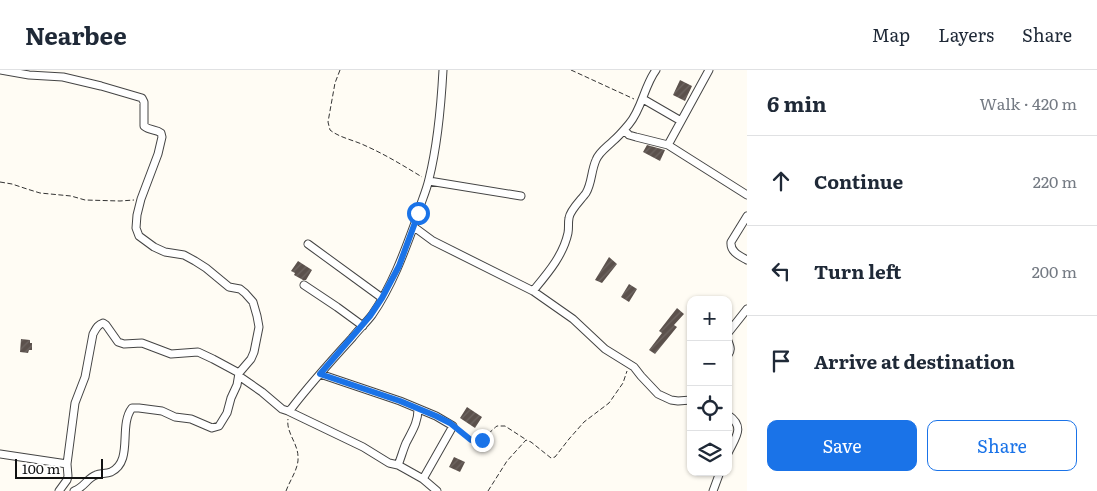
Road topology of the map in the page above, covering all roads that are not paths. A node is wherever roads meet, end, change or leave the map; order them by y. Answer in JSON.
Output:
{"nodes":[{"id":1,"x":0,"y":70,"type":"edge"},
{"id":2,"x":443,"y":70,"type":"edge"},
{"id":3,"x":656,"y":70,"type":"edge"},
{"id":4,"x":709,"y":70,"type":"edge"},
{"id":5,"x":642,"y":101,"type":"junction"},
{"id":6,"x":681,"y":121,"type":"junction"},
{"id":7,"x":624,"y":130,"type":"junction"},
{"id":8,"x":668,"y":145,"type":"junction"},
{"id":9,"x":429,"y":182,"type":"junction"},
{"id":10,"x":747,"y":195,"type":"edge"},
{"id":11,"x":521,"y":196,"type":"dead end"},
{"id":12,"x":747,"y":216,"type":"edge"},
{"id":13,"x":414,"y":227,"type":"junction"},
{"id":14,"x":308,"y":244,"type":"dead end"},
{"id":15,"x":747,"y":260,"type":"edge"},
{"id":16,"x":304,"y":285,"type":"dead end"},
{"id":17,"x":532,"y":291,"type":"junction"},
{"id":18,"x":382,"y":298,"type":"junction"},
{"id":19,"x":747,"y":309,"type":"edge"},
{"id":20,"x":363,"y":326,"type":"junction"},
{"id":21,"x":732,"y":328,"type":"edge"},
{"id":22,"x":239,"y":374,"type":"junction"},
{"id":23,"x":320,"y":374,"type":"junction"},
{"id":24,"x":687,"y":400,"type":"edge"},
{"id":25,"x":418,"y":409,"type":"junction"},
{"id":26,"x":288,"y":411,"type":"junction"},
{"id":27,"x":732,"y":418,"type":"edge"},
{"id":28,"x":732,"y":446,"type":"edge"},
{"id":29,"x":0,"y":454,"type":"edge"},
{"id":30,"x":67,"y":464,"type":"junction"},
{"id":31,"x":398,"y":465,"type":"junction"},
{"id":32,"x":719,"y":476,"type":"edge"},
{"id":33,"x":423,"y":479,"type":"junction"},
{"id":34,"x":59,"y":491,"type":"edge"},
{"id":35,"x":74,"y":491,"type":"edge"},
{"id":36,"x":437,"y":491,"type":"edge"},
{"id":37,"x":713,"y":491,"type":"edge"}],
"edges":[{"from":1,"to":22,"type":"street"},
{"from":2,"to":9,"type":"street"},
{"from":3,"to":5,"type":"street"},
{"from":4,"to":6,"type":"street"},
{"from":5,"to":6,"type":"street"},
{"from":5,"to":7,"type":"street"},
{"from":6,"to":8,"type":"street"},
{"from":7,"to":8,"type":"street"},
{"from":7,"to":17,"type":"street"},
{"from":8,"to":10,"type":"street"},
{"from":9,"to":11,"type":"street"},
{"from":9,"to":13,"type":"street"},
{"from":12,"to":15,"type":"street"},
{"from":13,"to":17,"type":"street"},
{"from":13,"to":18,"type":"street"},
{"from":14,"to":18,"type":"street"},
{"from":16,"to":20,"type":"street"},
{"from":17,"to":24,"type":"street"},
{"from":18,"to":20,"type":"street"},
{"from":19,"to":21,"type":"street"},
{"from":20,"to":23,"type":"street"},
{"from":22,"to":26,"type":"street"},
{"from":22,"to":30,"type":"street"},
{"from":22,"to":35,"type":"street"},
{"from":23,"to":25,"type":"street"},
{"from":23,"to":26,"type":"street"},
{"from":25,"to":31,"type":"street"},
{"from":25,"to":33,"type":"street"},
{"from":26,"to":31,"type":"street"},
{"from":27,"to":28,"type":"street"},
{"from":29,"to":30,"type":"street"},
{"from":30,"to":34,"type":"street"},
{"from":31,"to":33,"type":"street"},
{"from":32,"to":37,"type":"street"},
{"from":33,"to":36,"type":"street"}]}
